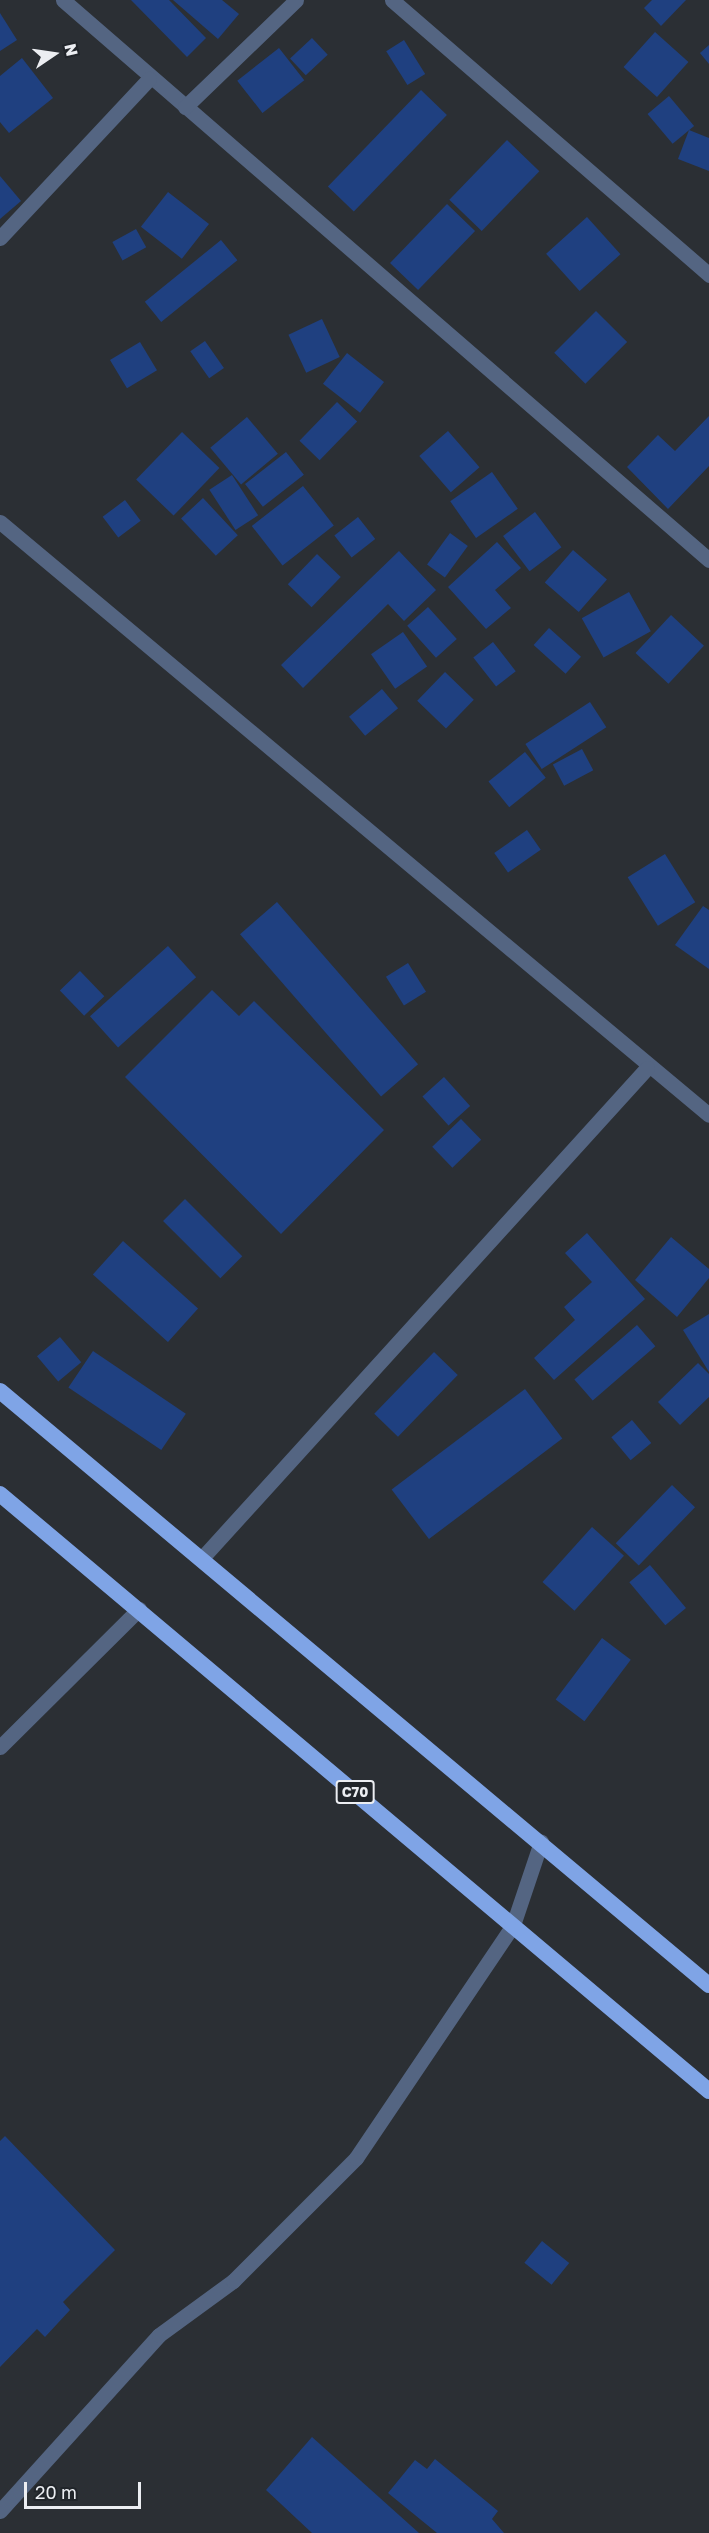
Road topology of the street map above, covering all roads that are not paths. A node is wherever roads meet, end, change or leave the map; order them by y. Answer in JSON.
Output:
{"nodes":[{"id":1,"x":63,"y":0,"type":"edge"},
{"id":2,"x":296,"y":0,"type":"edge"},
{"id":3,"x":392,"y":0,"type":"edge"},
{"id":4,"x":149,"y":79,"type":"junction"},
{"id":5,"x":185,"y":107,"type":"junction"},
{"id":6,"x":0,"y":238,"type":"edge"},
{"id":7,"x":709,"y":275,"type":"edge"},
{"id":8,"x":0,"y":522,"type":"edge"},
{"id":9,"x":709,"y":560,"type":"edge"},
{"id":10,"x":647,"y":1068,"type":"junction"},
{"id":11,"x":709,"y":1115,"type":"edge"},
{"id":12,"x":0,"y":1391,"type":"edge"},
{"id":13,"x":0,"y":1494,"type":"edge"},
{"id":14,"x":202,"y":1558,"type":"junction"},
{"id":15,"x":139,"y":1609,"type":"junction"},
{"id":16,"x":0,"y":1747,"type":"edge"},
{"id":17,"x":541,"y":1842,"type":"junction"},
{"id":18,"x":513,"y":1926,"type":"junction"},
{"id":19,"x":709,"y":1985,"type":"edge"},
{"id":20,"x":709,"y":2091,"type":"edge"},
{"id":21,"x":0,"y":2511,"type":"edge"}],
"edges":[{"from":1,"to":4,"type":"street"},
{"from":2,"to":5,"type":"street"},
{"from":3,"to":7,"type":"street"},
{"from":4,"to":5,"type":"street"},
{"from":4,"to":6,"type":"street"},
{"from":5,"to":9,"type":"street"},
{"from":8,"to":10,"type":"street"},
{"from":10,"to":11,"type":"street"},
{"from":10,"to":14,"type":"street"},
{"from":12,"to":14,"type":"highway"},
{"from":13,"to":15,"type":"highway","number":"C70"},
{"from":14,"to":17,"type":"highway"},
{"from":15,"to":16,"type":"street"},
{"from":15,"to":18,"type":"highway","number":"C70"},
{"from":17,"to":18,"type":"street"},
{"from":17,"to":19,"type":"highway"},
{"from":18,"to":20,"type":"highway","number":"C70"},
{"from":18,"to":21,"type":"street"}]}
